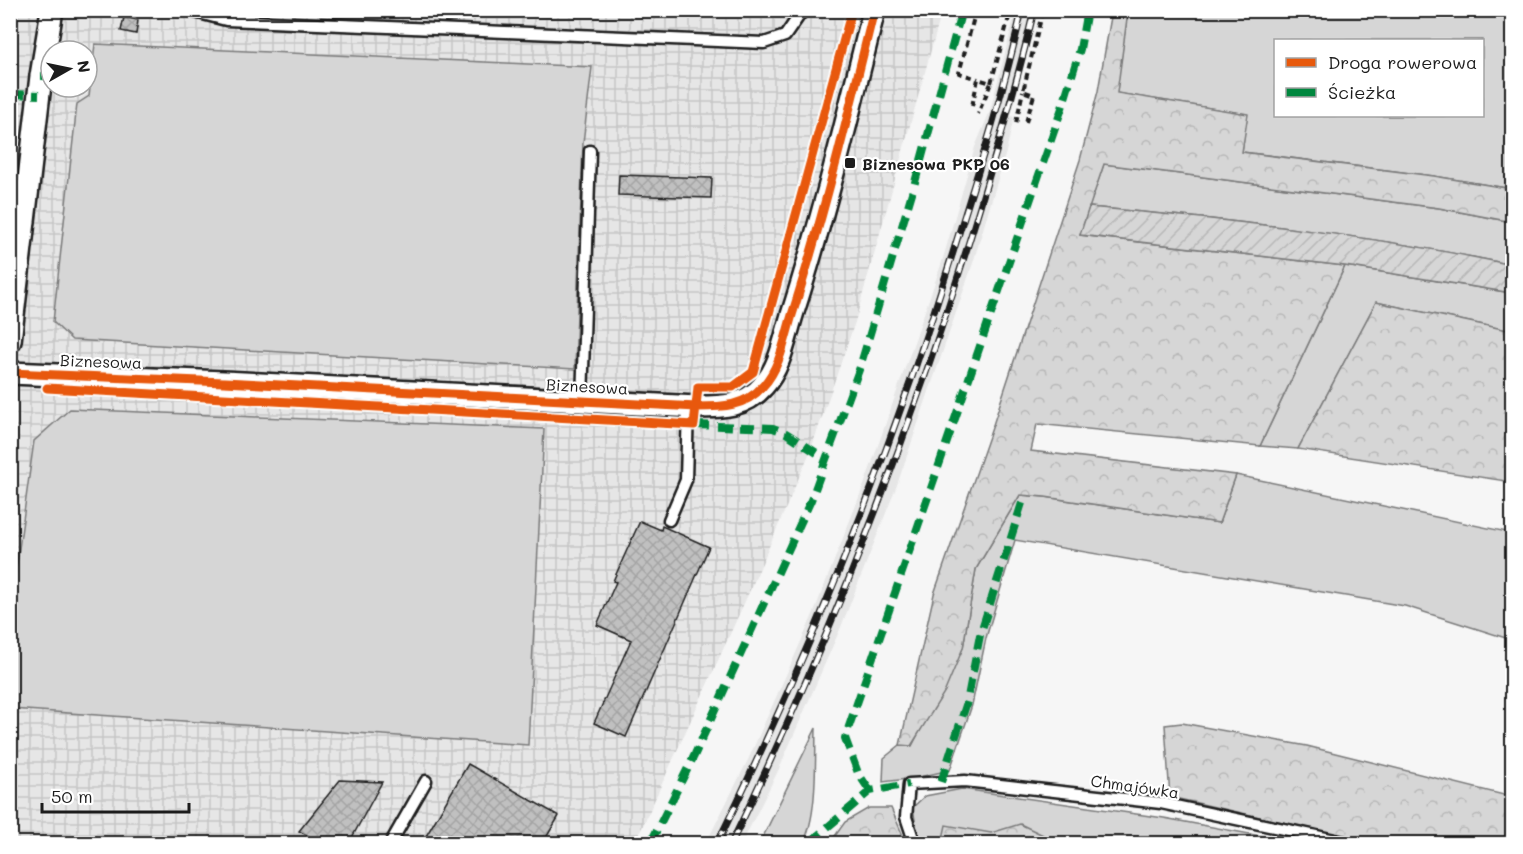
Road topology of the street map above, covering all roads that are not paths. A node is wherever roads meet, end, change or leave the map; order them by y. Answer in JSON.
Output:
{"nodes":[{"id":1,"x":52,"y":10,"type":"edge"},
{"id":2,"x":187,"y":10,"type":"edge"},
{"id":3,"x":803,"y":10,"type":"edge"},
{"id":4,"x":874,"y":10,"type":"edge"},
{"id":5,"x":590,"y":151,"type":"dead end"},
{"id":6,"x":10,"y":341,"type":"edge"},
{"id":7,"x":10,"y":373,"type":"edge"},
{"id":8,"x":582,"y":401,"type":"junction"},
{"id":9,"x":688,"y":406,"type":"junction"},
{"id":10,"x":669,"y":520,"type":"dead end"},
{"id":11,"x":426,"y":781,"type":"dead end"},
{"id":12,"x":390,"y":843,"type":"edge"},
{"id":13,"x":915,"y":843,"type":"edge"},
{"id":14,"x":1354,"y":843,"type":"edge"}],
"edges":[{"from":1,"to":6,"type":"street"},
{"from":2,"to":3,"type":"lane"},
{"from":4,"to":9,"type":"street","name":"Biznesowa"},
{"from":5,"to":8,"type":"lane"},
{"from":7,"to":8,"type":"street","name":"Biznesowa"},
{"from":8,"to":9,"type":"street","name":"Biznesowa"},
{"from":9,"to":10,"type":"lane"},
{"from":11,"to":12,"type":"lane"},
{"from":13,"to":14,"type":"lane","name":"Chmajówka"}]}
